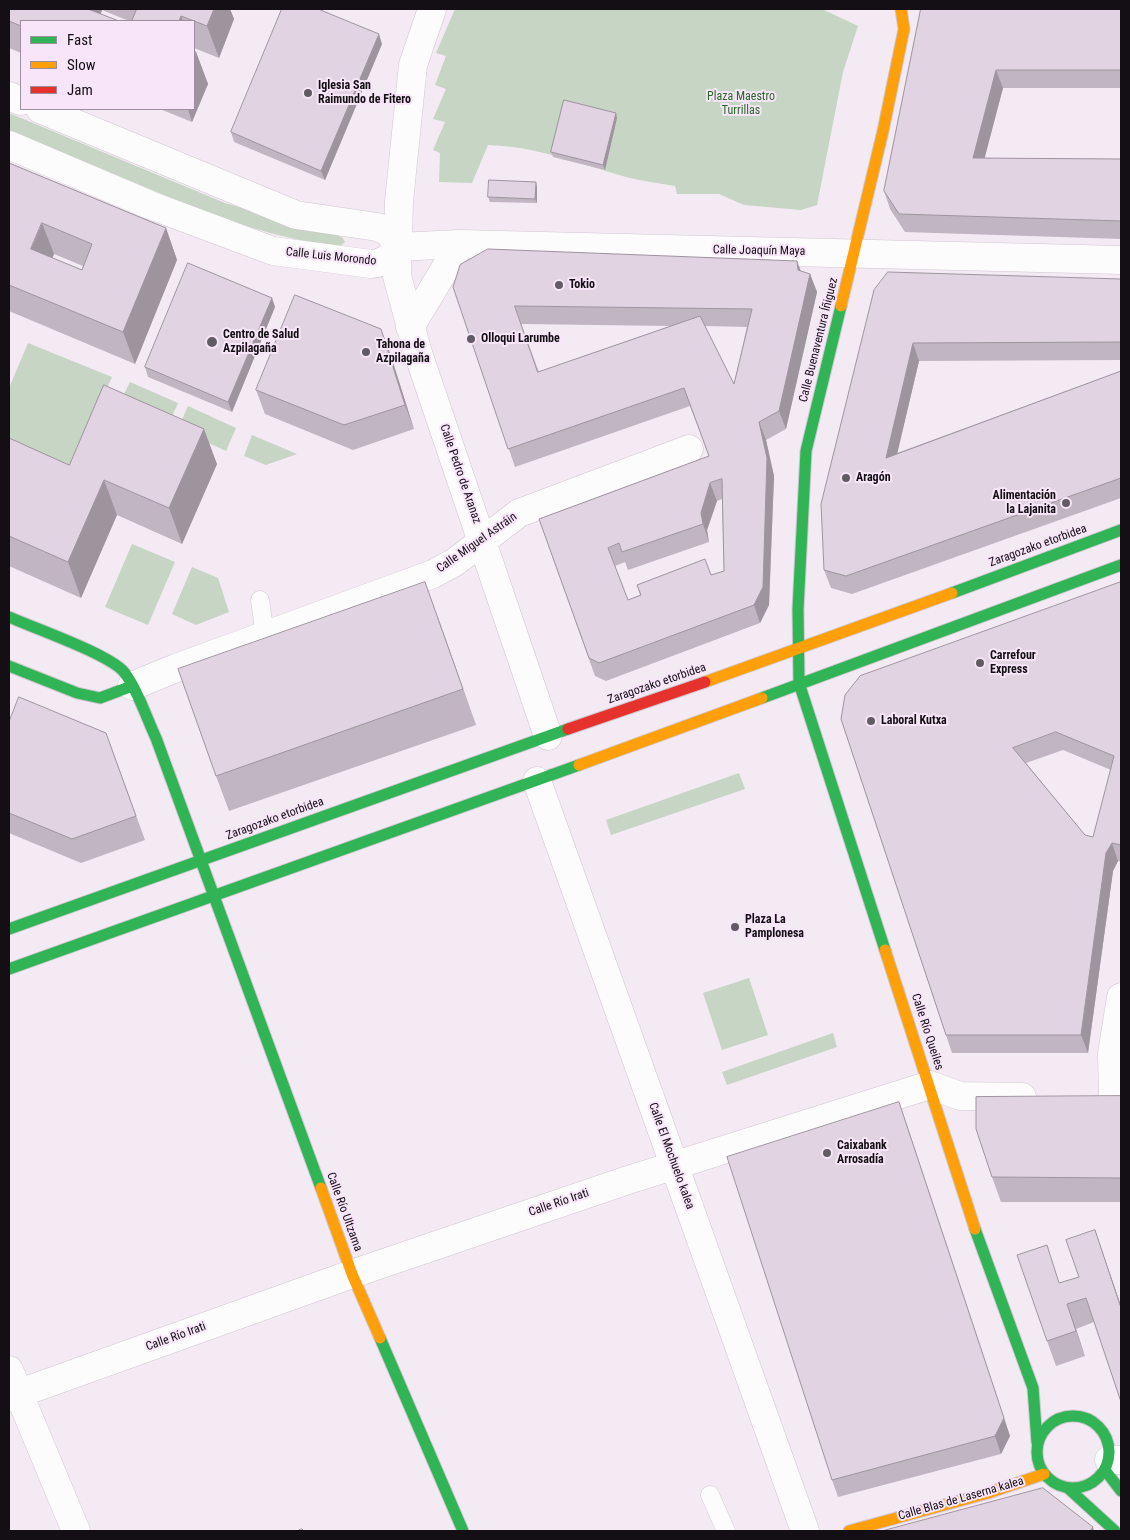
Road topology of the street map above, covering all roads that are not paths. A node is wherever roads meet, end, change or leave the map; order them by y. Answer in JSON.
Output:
{"nodes":[{"id":1,"x":432,"y":9,"type":"edge"},
{"id":2,"x":901,"y":9,"type":"edge"},
{"id":3,"x":42,"y":110,"type":"edge"},
{"id":4,"x":9,"y":145,"type":"edge"},
{"id":5,"x":460,"y":244,"type":"junction"},
{"id":6,"x":397,"y":246,"type":"junction"},
{"id":7,"x":854,"y":254,"type":"junction"},
{"id":8,"x":1121,"y":260,"type":"edge"},
{"id":9,"x":410,"y":327,"type":"junction"},
{"id":10,"x":689,"y":449,"type":"dead end"},
{"id":11,"x":1121,"y":530,"type":"edge"},
{"id":12,"x":483,"y":539,"type":"junction"},
{"id":13,"x":1121,"y":565,"type":"edge"},
{"id":14,"x":260,"y":600,"type":"dead end"},
{"id":15,"x":9,"y":617,"type":"edge"},
{"id":16,"x":265,"y":636,"type":"junction"},
{"id":17,"x":798,"y":650,"type":"junction"},
{"id":18,"x":9,"y":666,"type":"edge"},
{"id":19,"x":799,"y":683,"type":"junction"},
{"id":20,"x":132,"y":686,"type":"junction"},
{"id":21,"x":548,"y":736,"type":"junction"},
{"id":22,"x":537,"y":780,"type":"junction"},
{"id":23,"x":201,"y":860,"type":"junction"},
{"id":24,"x":215,"y":895,"type":"junction"},
{"id":25,"x":9,"y":929,"type":"edge"},
{"id":26,"x":9,"y":969,"type":"edge"},
{"id":27,"x":1121,"y":997,"type":"edge"},
{"id":28,"x":930,"y":1085,"type":"junction"},
{"id":29,"x":1046,"y":1098,"type":"edge"},
{"id":30,"x":1084,"y":1098,"type":"edge"},
{"id":31,"x":1117,"y":1099,"type":"edge"},
{"id":32,"x":674,"y":1165,"type":"junction"},
{"id":33,"x":352,"y":1274,"type":"junction"},
{"id":34,"x":12,"y":1387,"type":"edge"},
{"id":35,"x":1033,"y":1388,"type":"junction"},
{"id":36,"x":1070,"y":1416,"type":"junction"},
{"id":37,"x":1038,"y":1442,"type":"junction"},
{"id":38,"x":1112,"y":1463,"type":"edge"},
{"id":39,"x":1044,"y":1474,"type":"junction"},
{"id":40,"x":1069,"y":1488,"type":"junction"},
{"id":41,"x":1121,"y":1491,"type":"edge"},
{"id":42,"x":710,"y":1494,"type":"dead end"},
{"id":43,"x":76,"y":1531,"type":"edge"},
{"id":44,"x":463,"y":1531,"type":"edge"},
{"id":45,"x":726,"y":1531,"type":"edge"},
{"id":46,"x":806,"y":1531,"type":"edge"},
{"id":47,"x":850,"y":1531,"type":"edge"},
{"id":48,"x":1115,"y":1531,"type":"edge"}],
"edges":[{"from":1,"to":6,"type":"street","name":"Calle Pedro de Aranaz"},
{"from":2,"to":7,"type":"main road","name":"Calle Buenaventura Íñiguez"},
{"from":3,"to":6,"type":"street"},
{"from":4,"to":6,"type":"street","name":"Calle Luis Morondo"},
{"from":5,"to":6,"type":"street","name":"Calle Joaquín Maya"},
{"from":5,"to":7,"type":"street","name":"Calle Joaquín Maya"},
{"from":5,"to":9,"type":"street"},
{"from":6,"to":9,"type":"street","name":"Calle Pedro de Aranaz"},
{"from":7,"to":8,"type":"street","name":"Calle Joaquín Maya"},
{"from":7,"to":17,"type":"main road","name":"Calle Buenaventura Íñiguez"},
{"from":9,"to":12,"type":"street","name":"Calle Pedro de Aranaz"},
{"from":10,"to":12,"type":"street","name":"Calle Miguel Astráin"},
{"from":11,"to":17,"type":"main road","name":"Zaragozako etorbidea"},
{"from":12,"to":16,"type":"street","name":"Calle Miguel Astráin"},
{"from":12,"to":21,"type":"street","name":"Calle Pedro de Aranaz"},
{"from":13,"to":19,"type":"main road"},
{"from":14,"to":16,"type":"lane"},
{"from":15,"to":20,"type":"main road"},
{"from":16,"to":20,"type":"street","name":"Calle Miguel Astráin"},
{"from":17,"to":19,"type":"main road","name":"Calle Buenaventura Íñiguez"},
{"from":17,"to":21,"type":"main road","name":"Zaragozako etorbidea"},
{"from":18,"to":20,"type":"main road","name":"Calle Miguel Astráin"},
{"from":19,"to":22,"type":"main road"},
{"from":19,"to":28,"type":"main road","name":"Calle Río Queiles"},
{"from":20,"to":23,"type":"main road"},
{"from":21,"to":23,"type":"main road","name":"Zaragozako etorbidea"},
{"from":22,"to":24,"type":"main road"},
{"from":22,"to":32,"type":"street","name":"Calle El Mochuelo kalea"},
{"from":23,"to":24,"type":"main road"},
{"from":23,"to":25,"type":"main road","name":"Zaragozako etorbidea"},
{"from":24,"to":26,"type":"main road"},
{"from":24,"to":33,"type":"main road","name":"Calle Río Ultzama"},
{"from":27,"to":31,"type":"street"},
{"from":28,"to":29,"type":"street"},
{"from":28,"to":32,"type":"street","name":"Calle Río Irati"},
{"from":28,"to":35,"type":"main road","name":"Calle Río Queiles"},
{"from":30,"to":31,"type":"street"},
{"from":32,"to":33,"type":"street","name":"Calle Río Irati"},
{"from":32,"to":46,"type":"street","name":"Calle El Mochuelo kalea"},
{"from":33,"to":34,"type":"street","name":"Calle Río Irati"},
{"from":33,"to":44,"type":"main road","name":"Calle Río Ultzama"},
{"from":34,"to":43,"type":"street"},
{"from":35,"to":36,"type":"main road"},
{"from":35,"to":37,"type":"main road","name":"Calle Río Queiles"},
{"from":36,"to":37,"type":"main road"},
{"from":36,"to":38,"type":"main road"},
{"from":37,"to":39,"type":"main road"},
{"from":38,"to":40,"type":"main road"},
{"from":38,"to":41,"type":"main road"},
{"from":39,"to":40,"type":"main road"},
{"from":39,"to":47,"type":"main road","name":"Calle Blas de Laserna kalea"},
{"from":40,"to":48,"type":"main road"},
{"from":42,"to":45,"type":"lane"}]}
